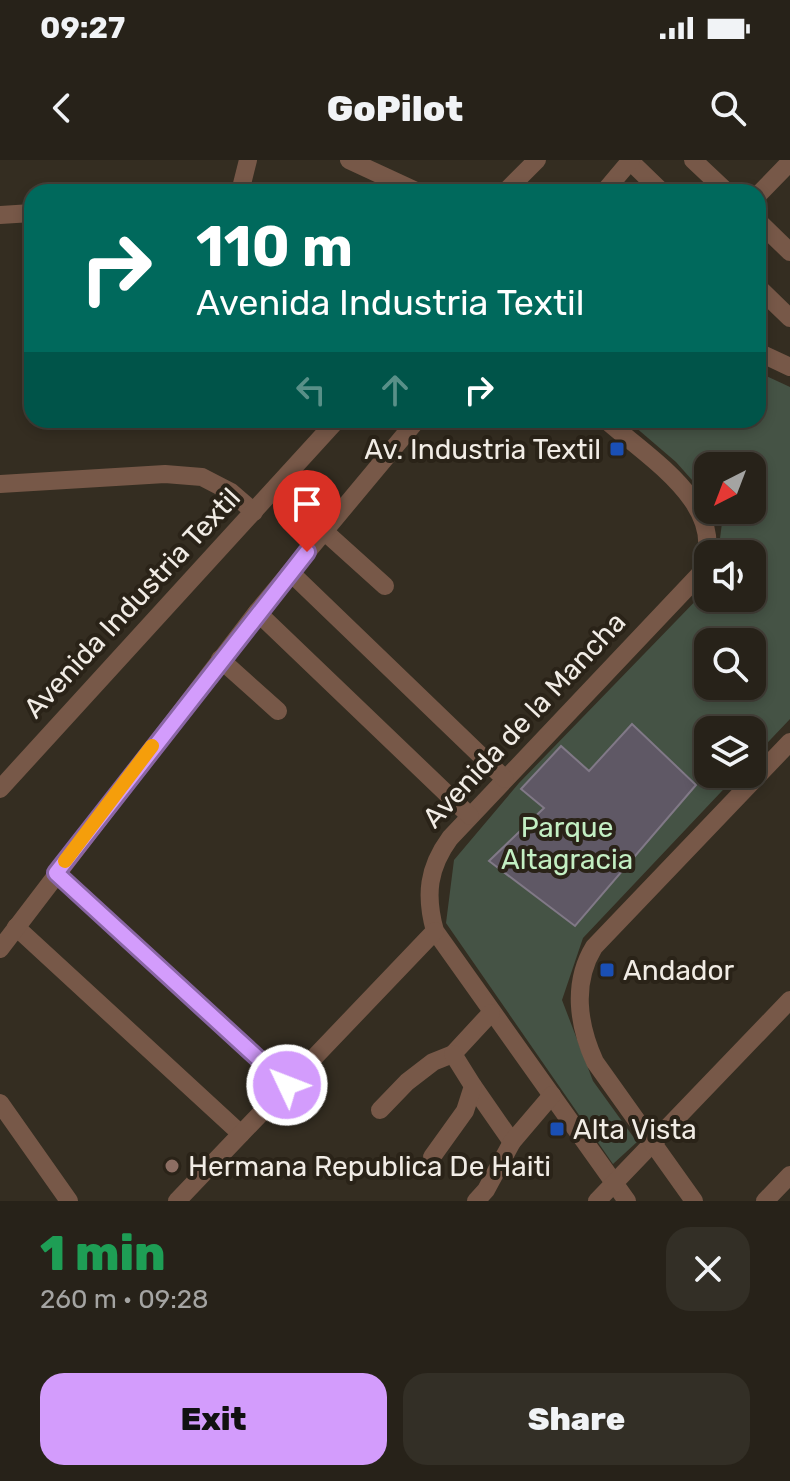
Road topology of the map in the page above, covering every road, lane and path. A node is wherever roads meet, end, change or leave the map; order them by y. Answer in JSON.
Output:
{"nodes":[{"id":1,"x":248,"y":160,"type":"edge"},
{"id":2,"x":349,"y":160,"type":"edge"},
{"id":3,"x":537,"y":160,"type":"edge"},
{"id":4,"x":630,"y":161,"type":"edge"},
{"id":5,"x":790,"y":162,"type":"edge"},
{"id":6,"x":702,"y":163,"type":"edge"},
{"id":7,"x":242,"y":184,"type":"edge"},
{"id":8,"x":401,"y":184,"type":"edge"},
{"id":9,"x":513,"y":184,"type":"edge"},
{"id":10,"x":611,"y":184,"type":"edge"},
{"id":11,"x":654,"y":184,"type":"edge"},
{"id":12,"x":720,"y":184,"type":"edge"},
{"id":13,"x":766,"y":187,"type":"edge"},
{"id":14,"x":24,"y":214,"type":"edge"},
{"id":15,"x":0,"y":215,"type":"edge"},
{"id":16,"x":766,"y":228,"type":"edge"},
{"id":17,"x":790,"y":251,"type":"edge"},
{"id":18,"x":766,"y":295,"type":"edge"},
{"id":19,"x":790,"y":318,"type":"edge"},
{"id":20,"x":766,"y":356,"type":"edge"},
{"id":21,"x":790,"y":367,"type":"edge"},
{"id":22,"x":330,"y":428,"type":"edge"},
{"id":23,"x":410,"y":428,"type":"edge"},
{"id":24,"x":615,"y":428,"type":"edge"},
{"id":25,"x":0,"y":484,"type":"edge"},
{"id":26,"x":254,"y":512,"type":"junction"},
{"id":27,"x":324,"y":531,"type":"junction"},
{"id":28,"x":290,"y":572,"type":"junction"},
{"id":29,"x":385,"y":586,"type":"dead end"},
{"id":30,"x":257,"y":612,"type":"junction"},
{"id":31,"x":220,"y":659,"type":"junction"},
{"id":32,"x":278,"y":711,"type":"dead end"},
{"id":33,"x":790,"y":742,"type":"edge"},
{"id":34,"x":505,"y":779,"type":"junction"},
{"id":35,"x":2,"y":781,"type":"edge"},
{"id":36,"x":470,"y":816,"type":"junction"},
{"id":37,"x":56,"y":873,"type":"junction"},
{"id":38,"x":16,"y":927,"type":"junction"},
{"id":39,"x":435,"y":931,"type":"junction"},
{"id":40,"x":0,"y":949,"type":"edge"},
{"id":41,"x":790,"y":1000,"type":"edge"},
{"id":42,"x":491,"y":1013,"type":"junction"},
{"id":43,"x":453,"y":1054,"type":"junction"},
{"id":44,"x":287,"y":1085,"type":"junction"},
{"id":45,"x":473,"y":1086,"type":"junction"},
{"id":46,"x":552,"y":1095,"type":"junction"},
{"id":47,"x":0,"y":1103,"type":"edge"},
{"id":48,"x":380,"y":1110,"type":"dead end"},
{"id":49,"x":241,"y":1134,"type":"junction"},
{"id":50,"x":512,"y":1142,"type":"junction"},
{"id":51,"x":653,"y":1144,"type":"junction"},
{"id":52,"x":432,"y":1157,"type":"dead end"},
{"id":53,"x":790,"y":1175,"type":"edge"},
{"id":54,"x":615,"y":1183,"type":"junction"},
{"id":55,"x":69,"y":1201,"type":"edge"},
{"id":56,"x":177,"y":1201,"type":"edge"},
{"id":57,"x":476,"y":1201,"type":"edge"},
{"id":58,"x":597,"y":1201,"type":"edge"},
{"id":59,"x":627,"y":1201,"type":"edge"},
{"id":60,"x":694,"y":1201,"type":"edge"},
{"id":61,"x":765,"y":1201,"type":"edge"}],
"edges":[{"from":1,"to":7,"type":"street"},
{"from":2,"to":8,"type":"street"},
{"from":3,"to":9,"type":"street"},
{"from":4,"to":10,"type":"street"},
{"from":4,"to":11,"type":"street"},
{"from":5,"to":13,"type":"street"},
{"from":6,"to":12,"type":"street"},
{"from":14,"to":15,"type":"street"},
{"from":16,"to":17,"type":"street"},
{"from":18,"to":19,"type":"street"},
{"from":20,"to":21,"type":"street"},
{"from":22,"to":26,"type":"street","name":"Avenida Industria Textil"},
{"from":23,"to":27,"type":"street"},
{"from":24,"to":34,"type":"street","name":"Avenida de la Mancha"},
{"from":25,"to":26,"type":"street"},
{"from":26,"to":35,"type":"street","name":"Avenida Industria Textil"},
{"from":27,"to":28,"type":"street"},
{"from":27,"to":29,"type":"street"},
{"from":28,"to":30,"type":"street"},
{"from":28,"to":34,"type":"street"},
{"from":30,"to":31,"type":"street"},
{"from":30,"to":36,"type":"street"},
{"from":31,"to":32,"type":"street"},
{"from":31,"to":37,"type":"street"},
{"from":33,"to":51,"type":"street"},
{"from":34,"to":36,"type":"street","name":"Avenida de la Mancha"},
{"from":36,"to":39,"type":"street","name":"Avenida de la Mancha"},
{"from":37,"to":38,"type":"street"},
{"from":37,"to":44,"type":"street"},
{"from":38,"to":40,"type":"street"},
{"from":38,"to":49,"type":"street"},
{"from":39,"to":42,"type":"street","name":"Avenida de la Mancha"},
{"from":39,"to":44,"type":"street"},
{"from":41,"to":51,"type":"street"},
{"from":42,"to":43,"type":"street"},
{"from":42,"to":46,"type":"street","name":"Avenida de la Mancha"},
{"from":43,"to":45,"type":"street"},
{"from":43,"to":48,"type":"street"},
{"from":44,"to":49,"type":"street"},
{"from":45,"to":50,"type":"street"},
{"from":45,"to":52,"type":"street"},
{"from":46,"to":50,"type":"street"},
{"from":46,"to":54,"type":"street","name":"Avenida de la Mancha"},
{"from":47,"to":55,"type":"street"},
{"from":49,"to":56,"type":"street"},
{"from":50,"to":57,"type":"street"},
{"from":51,"to":54,"type":"street"},
{"from":51,"to":60,"type":"street"},
{"from":53,"to":61,"type":"street"},
{"from":54,"to":58,"type":"street"},
{"from":54,"to":59,"type":"street","name":"Avenida de la Mancha"}]}
